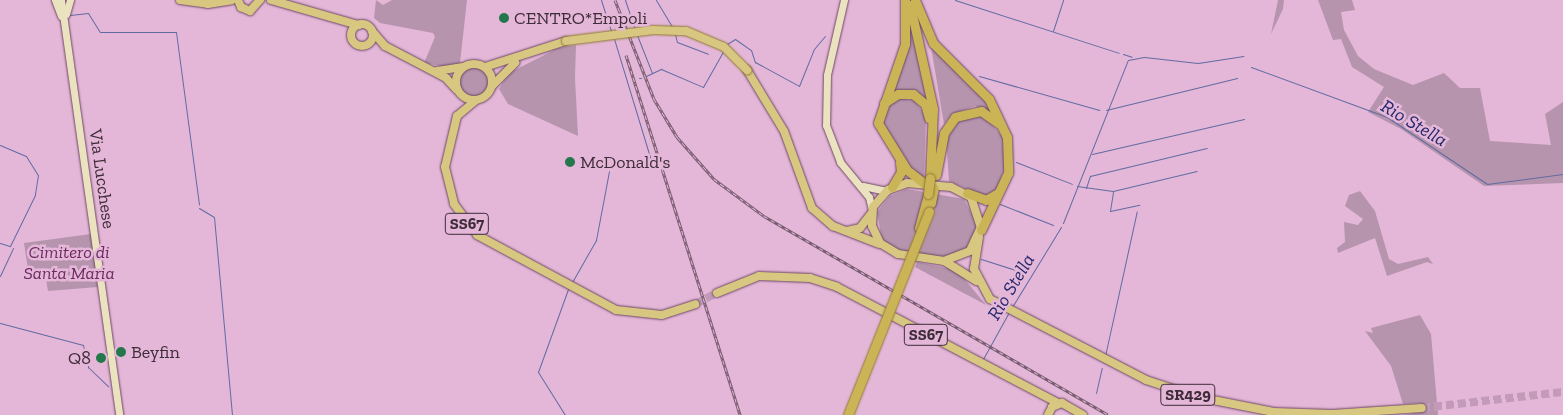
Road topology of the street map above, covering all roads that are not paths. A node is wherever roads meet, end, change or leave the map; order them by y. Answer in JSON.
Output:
{"nodes":[{"id":1,"x":55,"y":0,"type":"edge"},
{"id":2,"x":70,"y":0,"type":"edge"},
{"id":3,"x":180,"y":0,"type":"edge"},
{"id":4,"x":232,"y":0,"type":"edge"},
{"id":5,"x":260,"y":0,"type":"edge"},
{"id":6,"x":271,"y":0,"type":"edge"},
{"id":7,"x":844,"y":0,"type":"edge"},
{"id":8,"x":906,"y":0,"type":"edge"},
{"id":9,"x":914,"y":0,"type":"edge"},
{"id":10,"x":63,"y":2,"type":"edge"},
{"id":11,"x":282,"y":3,"type":"junction"},
{"id":12,"x":218,"y":4,"type":"junction"},
{"id":13,"x":239,"y":4,"type":"edge"},
{"id":14,"x":257,"y":9,"type":"junction"},
{"id":15,"x":341,"y":23,"type":"junction"},
{"id":16,"x":358,"y":26,"type":"junction"},
{"id":17,"x":66,"y":29,"type":"junction"},
{"id":18,"x":372,"y":31,"type":"junction"},
{"id":19,"x":352,"y":37,"type":"junction"},
{"id":20,"x":68,"y":45,"type":"junction"},
{"id":21,"x":366,"y":45,"type":"junction"},
{"id":22,"x":385,"y":46,"type":"junction"},
{"id":23,"x":525,"y":56,"type":"junction"},
{"id":24,"x":464,"y":67,"type":"junction"},
{"id":25,"x":485,"y":67,"type":"junction"},
{"id":26,"x":433,"y":71,"type":"junction"},
{"id":27,"x":492,"y":86,"type":"junction"},
{"id":28,"x":458,"y":92,"type":"junction"},
{"id":29,"x":475,"y":101,"type":"junction"},
{"id":30,"x":881,"y":107,"type":"junction"},
{"id":31,"x":457,"y":116,"type":"junction"},
{"id":32,"x":1006,"y":134,"type":"junction"},
{"id":33,"x":933,"y":156,"type":"junction"},
{"id":34,"x":898,"y":157,"type":"junction"},
{"id":35,"x":932,"y":178,"type":"junction"},
{"id":36,"x":860,"y":185,"type":"junction"},
{"id":37,"x":1003,"y":187,"type":"junction"},
{"id":38,"x":889,"y":189,"type":"junction"},
{"id":39,"x":967,"y":194,"type":"junction"},
{"id":40,"x":872,"y":211,"type":"junction"},
{"id":41,"x":845,"y":231,"type":"junction"},
{"id":42,"x":980,"y":233,"type":"junction"},
{"id":43,"x":883,"y":246,"type":"junction"},
{"id":44,"x":944,"y":261,"type":"junction"},
{"id":45,"x":979,"y":284,"type":"junction"},
{"id":46,"x":716,"y":293,"type":"tunnel mouth"},
{"id":47,"x":695,"y":304,"type":"tunnel mouth"},
{"id":48,"x":1041,"y":397,"type":"junction"},
{"id":49,"x":1058,"y":403,"type":"junction"},
{"id":50,"x":1422,"y":408,"type":"tunnel mouth"},
{"id":51,"x":1048,"y":414,"type":"edge"},
{"id":52,"x":119,"y":415,"type":"edge"},
{"id":53,"x":842,"y":415,"type":"edge"},
{"id":54,"x":848,"y":415,"type":"edge"},
{"id":55,"x":1083,"y":415,"type":"edge"}],
"edges":[{"from":1,"to":20,"type":"main road"},
{"from":2,"to":17,"type":"main road"},
{"from":3,"to":12,"type":"main road"},
{"from":4,"to":12,"type":"main road"},
{"from":5,"to":14,"type":"main road"},
{"from":6,"to":11,"type":"main road"},
{"from":7,"to":36,"type":"main road"},
{"from":8,"to":30,"type":"highway"},
{"from":8,"to":33,"type":"highway"},
{"from":9,"to":32,"type":"highway"},
{"from":9,"to":35,"type":"highway"},
{"from":10,"to":17,"type":"main road","name":"Via Lucchese"},
{"from":11,"to":14,"type":"main road"},
{"from":11,"to":15,"type":"main road"},
{"from":12,"to":13,"type":"main road"},
{"from":13,"to":14,"type":"main road"},
{"from":15,"to":16,"type":"main road"},
{"from":15,"to":19,"type":"main road"},
{"from":16,"to":18,"type":"main road"},
{"from":16,"to":19,"type":"main road"},
{"from":17,"to":20,"type":"main road","name":"Via Lucchese"},
{"from":18,"to":21,"type":"main road"},
{"from":18,"to":22,"type":"main road"},
{"from":19,"to":21,"type":"main road"},
{"from":20,"to":52,"type":"main road","name":"Via Lucchese"},
{"from":21,"to":22,"type":"main road"},
{"from":22,"to":26,"type":"main road"},
{"from":23,"to":25,"type":"main road"},
{"from":23,"to":27,"type":"main road"},
{"from":23,"to":41,"type":"main road","bridge":true},
{"from":24,"to":25,"type":"main road"},
{"from":24,"to":26,"type":"main road"},
{"from":24,"to":28,"type":"main road","number":"SS67"},
{"from":25,"to":27,"type":"main road"},
{"from":26,"to":28,"type":"main road"},
{"from":27,"to":29,"type":"main road"},
{"from":28,"to":29,"type":"main road"},
{"from":28,"to":31,"type":"main road","number":"SS67"},
{"from":29,"to":31,"type":"main road"},
{"from":30,"to":33,"type":"highway"},
{"from":30,"to":34,"type":"highway"},
{"from":31,"to":47,"type":"main road","number":"SS67"},
{"from":32,"to":35,"type":"highway"},
{"from":32,"to":37,"type":"highway"},
{"from":33,"to":35,"type":"highway"},
{"from":34,"to":35,"type":"highway"},
{"from":34,"to":38,"type":"highway"},
{"from":35,"to":38,"type":"main road"},
{"from":35,"to":39,"type":"main road"},
{"from":35,"to":53,"type":"highway","bridge":true},
{"from":35,"to":54,"type":"highway","bridge":true},
{"from":36,"to":38,"type":"main road"},
{"from":36,"to":40,"type":"main road"},
{"from":37,"to":39,"type":"highway"},
{"from":37,"to":42,"type":"highway"},
{"from":38,"to":40,"type":"main road"},
{"from":39,"to":42,"type":"main road"},
{"from":40,"to":41,"type":"main road"},
{"from":40,"to":43,"type":"main road"},
{"from":41,"to":43,"type":"main road"},
{"from":42,"to":44,"type":"main road"},
{"from":42,"to":45,"type":"main road"},
{"from":43,"to":44,"type":"main road"},
{"from":44,"to":45,"type":"main road","number":"SR429"},
{"from":45,"to":50,"type":"main road","number":"SR429"},
{"from":46,"to":48,"type":"main road","number":"SS67"},
{"from":48,"to":49,"type":"main road","number":"SS67"},
{"from":48,"to":51,"type":"main road"},
{"from":49,"to":51,"type":"main road"},
{"from":49,"to":55,"type":"main road","number":"SS67"}]}
